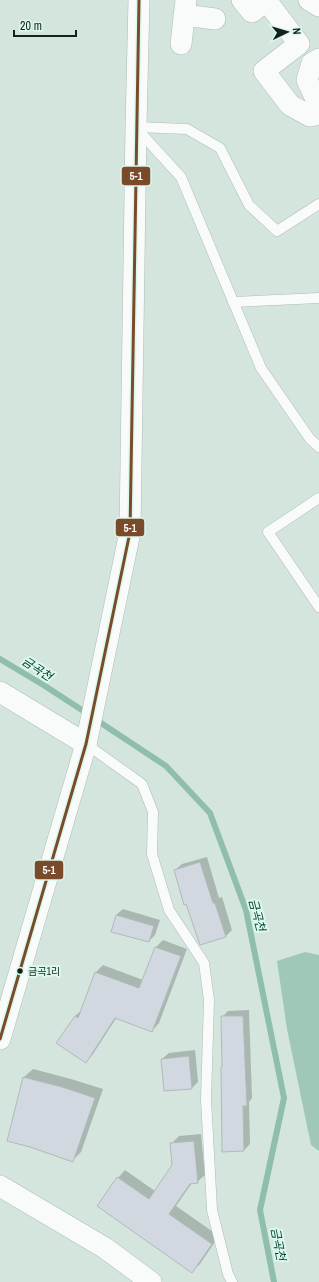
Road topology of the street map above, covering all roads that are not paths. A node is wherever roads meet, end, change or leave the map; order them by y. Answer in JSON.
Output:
{"nodes":[{"id":1,"x":139,"y":0,"type":"edge"},
{"id":2,"x":242,"y":0,"type":"edge"},
{"id":3,"x":266,"y":0,"type":"edge"},
{"id":4,"x":309,"y":0,"type":"edge"},
{"id":5,"x":319,"y":6,"type":"edge"},
{"id":6,"x":185,"y":8,"type":"edge"},
{"id":7,"x":215,"y":19,"type":"dead end"},
{"id":8,"x":181,"y":44,"type":"dead end"},
{"id":9,"x":319,"y":60,"type":"edge"},
{"id":10,"x":319,"y":99,"type":"edge"},
{"id":11,"x":319,"y":114,"type":"edge"},
{"id":12,"x":136,"y":127,"type":"junction"},
{"id":13,"x":319,"y":204,"type":"edge"},
{"id":14,"x":319,"y":298,"type":"edge"},
{"id":15,"x":233,"y":302,"type":"junction"},
{"id":16,"x":319,"y":447,"type":"edge"},
{"id":17,"x":319,"y":498,"type":"edge"},
{"id":18,"x":319,"y":607,"type":"edge"},
{"id":19,"x":0,"y":692,"type":"edge"},
{"id":20,"x":86,"y":744,"type":"junction"},
{"id":21,"x":0,"y":1039,"type":"edge"},
{"id":22,"x":0,"y":1186,"type":"edge"},
{"id":23,"x":151,"y":1282,"type":"edge"},
{"id":24,"x":232,"y":1282,"type":"edge"}],
"edges":[{"from":1,"to":12,"type":"street"},
{"from":2,"to":3,"type":"street"},
{"from":3,"to":11,"type":"street"},
{"from":4,"to":5,"type":"street"},
{"from":6,"to":7,"type":"street"},
{"from":6,"to":8,"type":"street"},
{"from":9,"to":10,"type":"street"},
{"from":12,"to":13,"type":"lane"},
{"from":12,"to":15,"type":"lane"},
{"from":12,"to":20,"type":"street"},
{"from":14,"to":15,"type":"lane"},
{"from":15,"to":16,"type":"lane"},
{"from":17,"to":18,"type":"lane"},
{"from":19,"to":20,"type":"street"},
{"from":20,"to":21,"type":"street"},
{"from":20,"to":24,"type":"lane"},
{"from":22,"to":23,"type":"street"}]}
